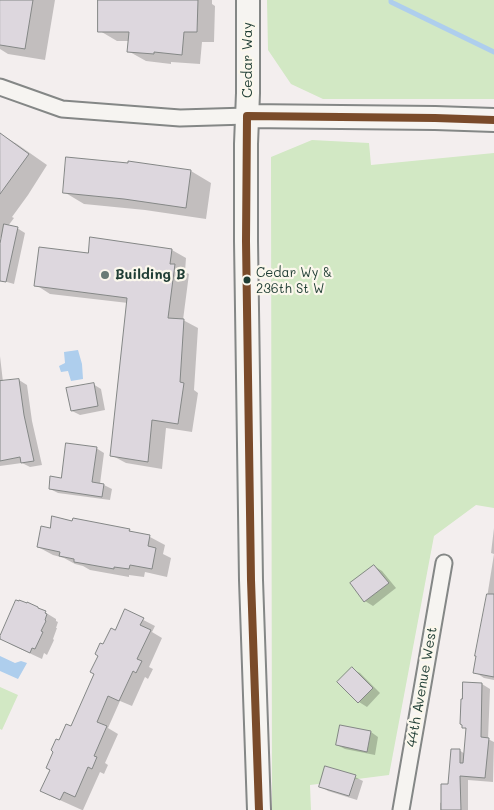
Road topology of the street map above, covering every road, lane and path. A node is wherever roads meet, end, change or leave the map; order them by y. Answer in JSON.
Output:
{"nodes":[{"id":1,"x":248,"y":0,"type":"edge"},
{"id":2,"x":0,"y":87,"type":"edge"},
{"id":3,"x":247,"y":116,"type":"junction"},
{"id":4,"x":494,"y":120,"type":"edge"},
{"id":5,"x":444,"y":563,"type":"dead end"},
{"id":6,"x":259,"y":810,"type":"edge"},
{"id":7,"x":401,"y":810,"type":"edge"}],
"edges":[{"from":1,"to":3,"type":"main road","name":"Cedar Way"},
{"from":2,"to":3,"type":"street"},
{"from":3,"to":4,"type":"main road"},
{"from":3,"to":6,"type":"main road","name":"Cedar Way"},
{"from":5,"to":7,"type":"street","name":"44th Avenue West"}]}
